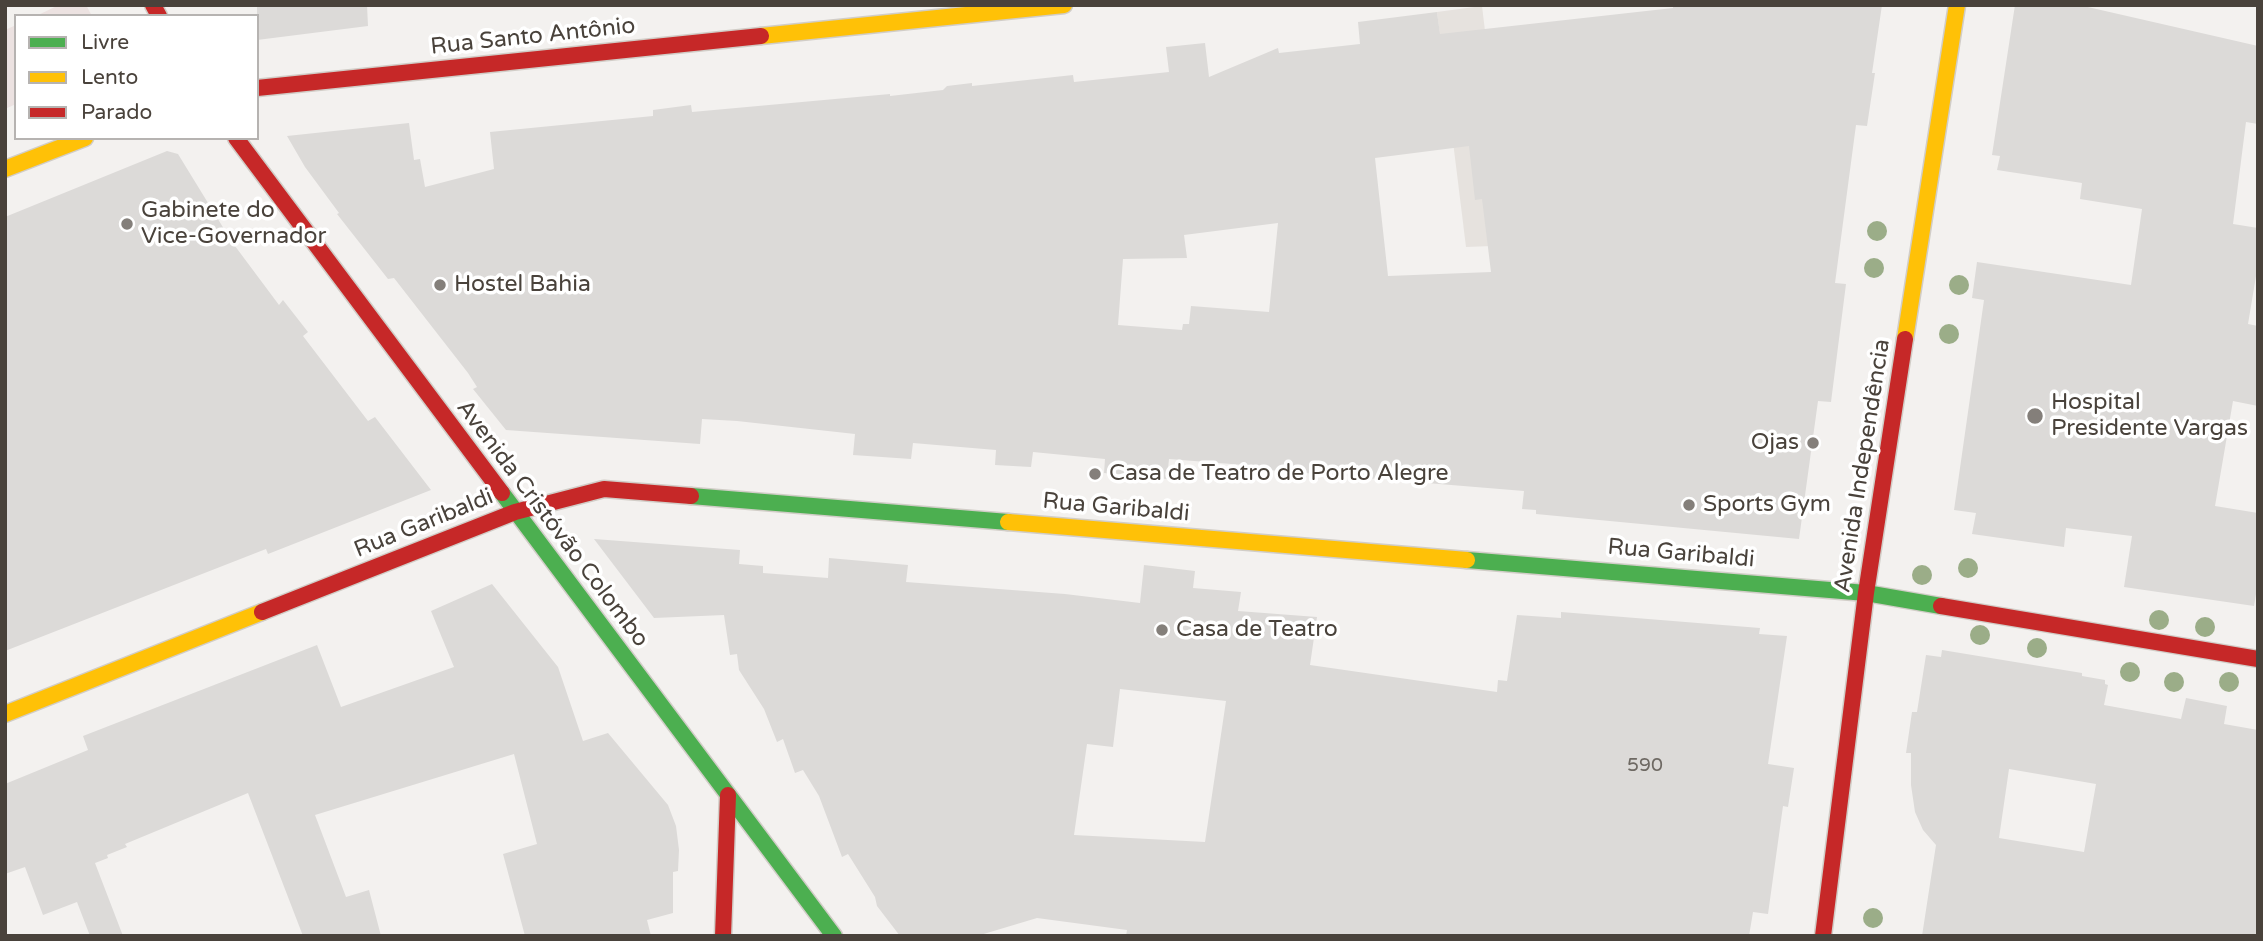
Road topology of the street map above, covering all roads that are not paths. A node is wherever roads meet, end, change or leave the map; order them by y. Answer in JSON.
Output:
{"nodes":[{"id":1,"x":1064,"y":5,"type":"edge"},
{"id":2,"x":1958,"y":5,"type":"edge"},
{"id":3,"x":259,"y":88,"type":"edge"},
{"id":4,"x":80,"y":140,"type":"edge"},
{"id":5,"x":237,"y":140,"type":"edge"},
{"id":6,"x":5,"y":169,"type":"edge"},
{"id":7,"x":515,"y":512,"type":"junction"},
{"id":8,"x":1866,"y":593,"type":"junction"},
{"id":9,"x":2258,"y":659,"type":"edge"},
{"id":10,"x":5,"y":714,"type":"edge"},
{"id":11,"x":728,"y":794,"type":"junction"},
{"id":12,"x":723,"y":936,"type":"edge"},
{"id":13,"x":834,"y":936,"type":"edge"},
{"id":14,"x":1823,"y":936,"type":"edge"}],
"edges":[{"from":1,"to":3,"type":"street","name":"Rua Santo Antônio"},
{"from":2,"to":8,"type":"street","name":"Avenida Independência"},
{"from":4,"to":6,"type":"street"},
{"from":5,"to":7,"type":"street","name":"Avenida Cristóvão Colombo"},
{"from":7,"to":8,"type":"street","name":"Rua Garibaldi"},
{"from":7,"to":10,"type":"street","name":"Rua Garibaldi"},
{"from":7,"to":11,"type":"street","name":"Avenida Cristóvão Colombo"},
{"from":8,"to":9,"type":"street","name":"Rua Garibaldi"},
{"from":8,"to":14,"type":"street","name":"Avenida Independência"},
{"from":11,"to":12,"type":"street"},
{"from":11,"to":13,"type":"street","name":"Avenida Cristóvão Colombo"}]}
